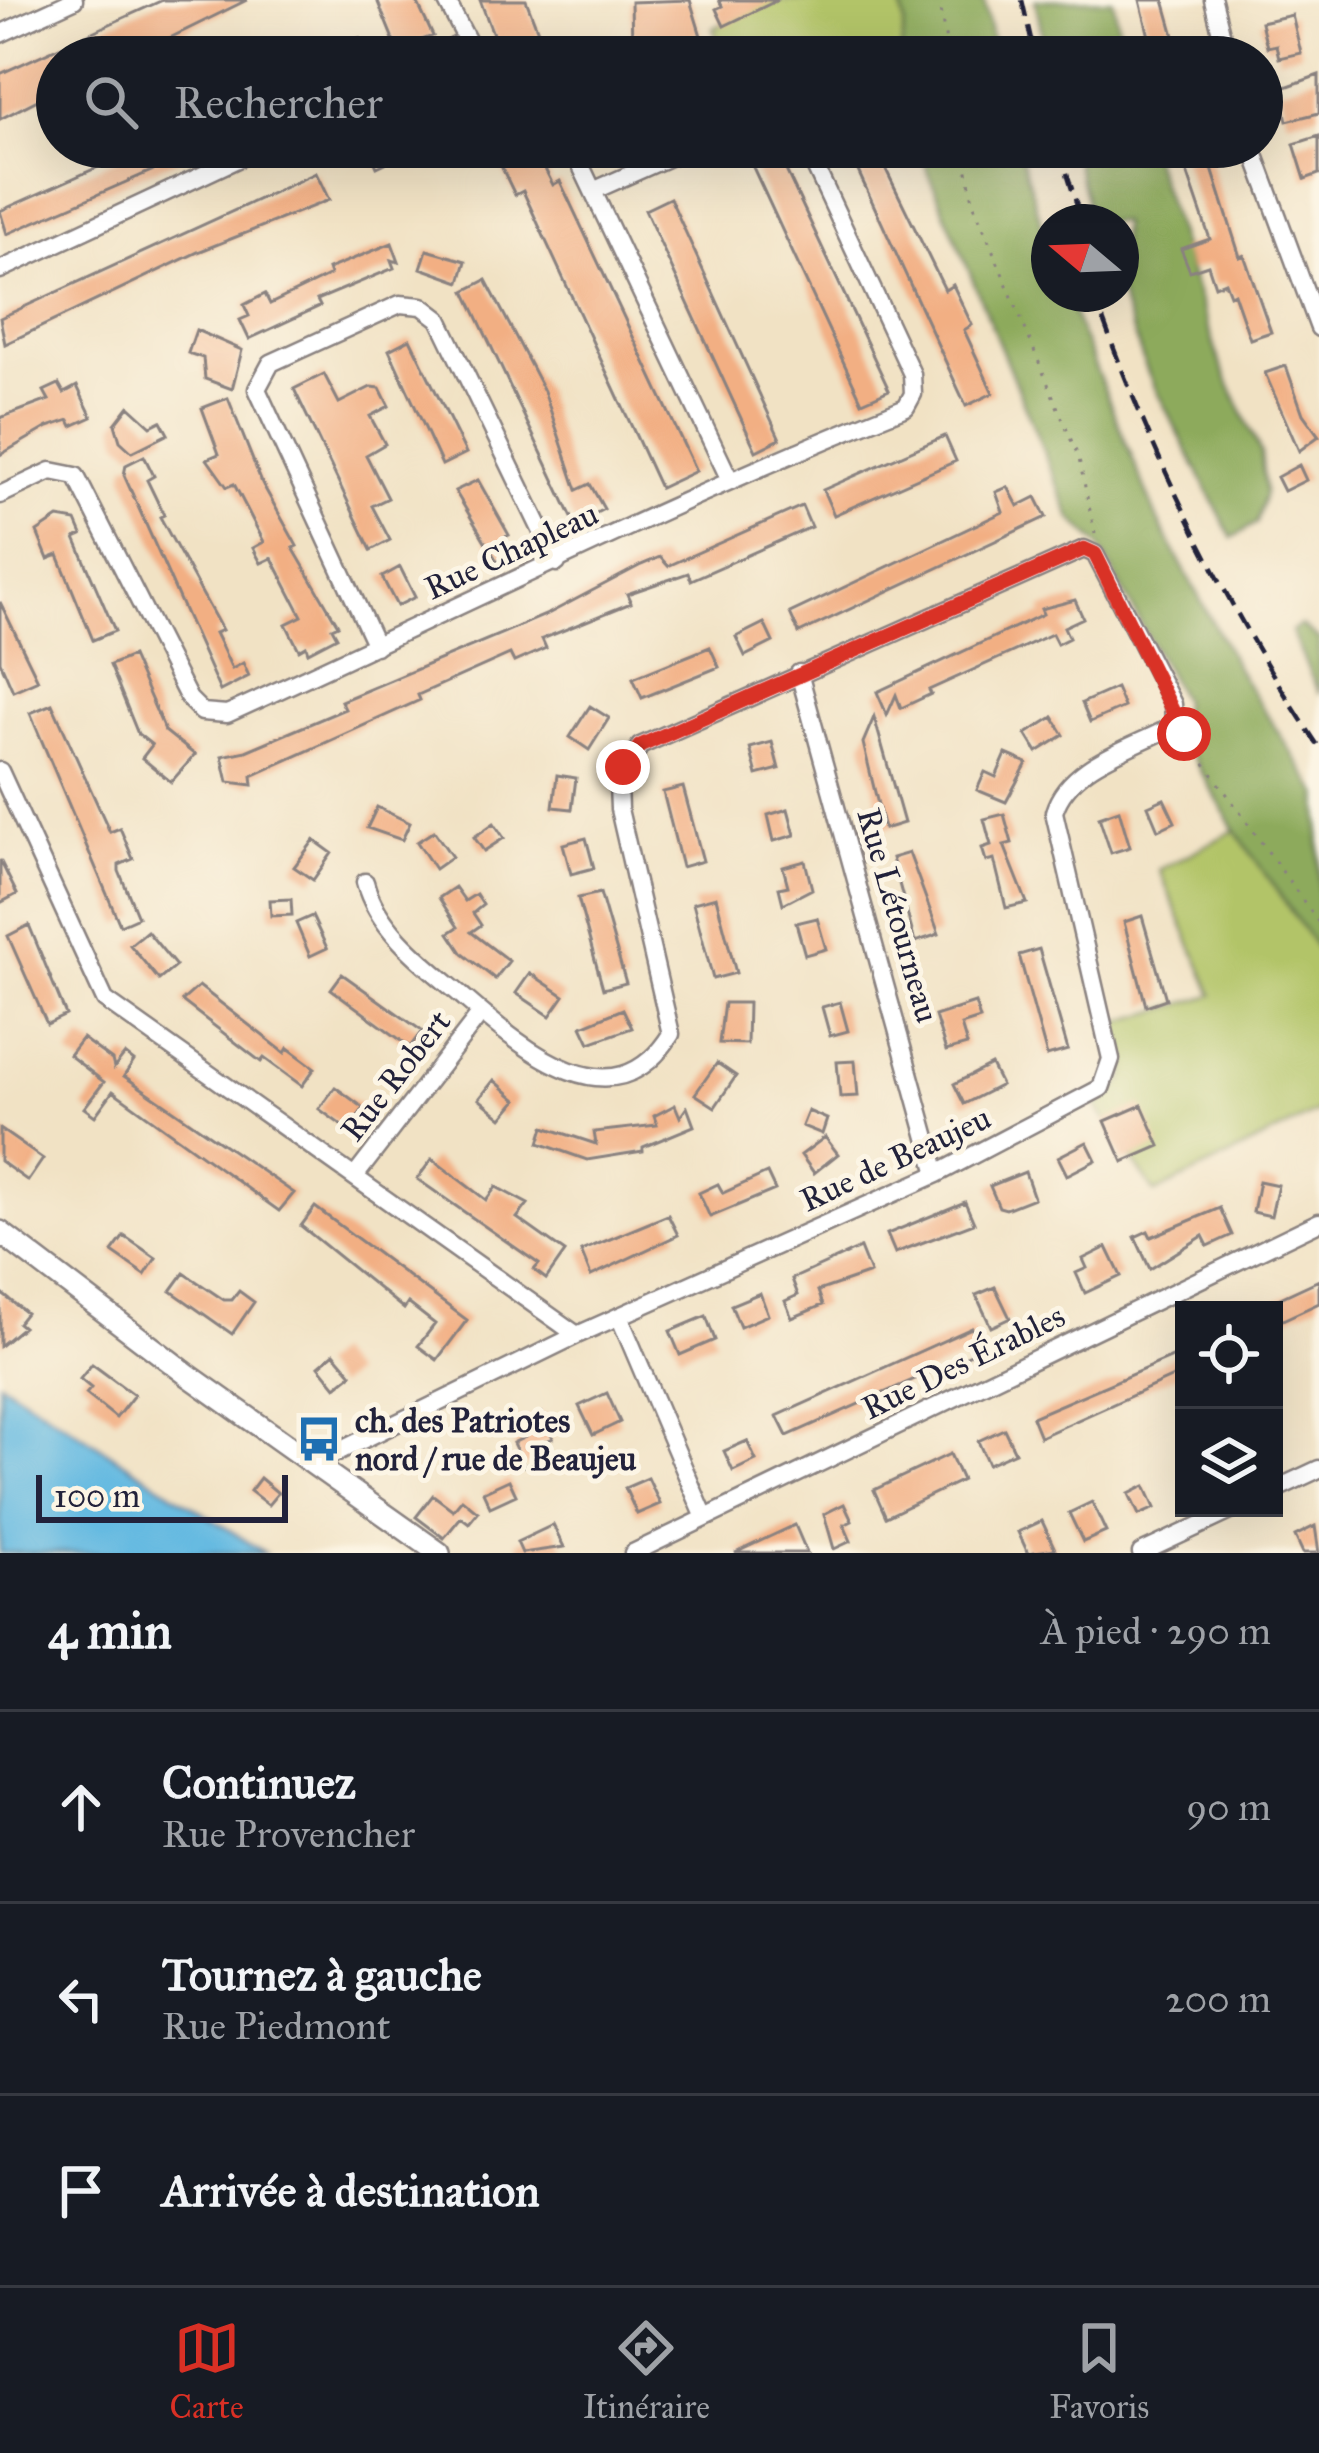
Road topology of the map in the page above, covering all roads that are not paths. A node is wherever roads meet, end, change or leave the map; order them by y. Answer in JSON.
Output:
{"nodes":[{"id":1,"x":74,"y":0,"type":"edge"},
{"id":2,"x":446,"y":0,"type":"edge"},
{"id":3,"x":1213,"y":0,"type":"edge"},
{"id":4,"x":0,"y":34,"type":"edge"},
{"id":5,"x":463,"y":36,"type":"edge"},
{"id":6,"x":1222,"y":36,"type":"edge"},
{"id":7,"x":218,"y":168,"type":"edge"},
{"id":8,"x":584,"y":168,"type":"edge"},
{"id":9,"x":645,"y":168,"type":"edge"},
{"id":10,"x":816,"y":168,"type":"edge"},
{"id":11,"x":1260,"y":168,"type":"edge"},
{"id":12,"x":596,"y":190,"type":"junction"},
{"id":13,"x":0,"y":270,"type":"edge"},
{"id":14,"x":1319,"y":328,"type":"edge"},
{"id":15,"x":729,"y":478,"type":"junction"},
{"id":16,"x":0,"y":495,"type":"edge"},
{"id":17,"x":556,"y":563,"type":"junction"},
{"id":18,"x":376,"y":646,"type":"junction"},
{"id":19,"x":799,"y":673,"type":"junction"},
{"id":20,"x":0,"y":771,"type":"edge"},
{"id":21,"x":21,"y":814,"type":"junction"},
{"id":22,"x":0,"y":824,"type":"edge"},
{"id":23,"x":365,"y":882,"type":"dead end"},
{"id":24,"x":482,"y":1013,"type":"junction"},
{"id":25,"x":356,"y":1174,"type":"junction"},
{"id":26,"x":937,"y":1174,"type":"junction"},
{"id":27,"x":1319,"y":1222,"type":"edge"},
{"id":28,"x":0,"y":1232,"type":"edge"},
{"id":29,"x":619,"y":1316,"type":"junction"},
{"id":30,"x":577,"y":1335,"type":"junction"},
{"id":31,"x":313,"y":1464,"type":"junction"},
{"id":32,"x":1319,"y":1469,"type":"edge"},
{"id":33,"x":1283,"y":1486,"type":"edge"},
{"id":34,"x":1218,"y":1517,"type":"edge"},
{"id":35,"x":705,"y":1518,"type":"junction"},
{"id":36,"x":439,"y":1553,"type":"edge"},
{"id":37,"x":633,"y":1553,"type":"edge"},
{"id":38,"x":1141,"y":1553,"type":"edge"}],
"edges":[{"from":1,"to":4,"type":"street"},
{"from":2,"to":5,"type":"street"},
{"from":3,"to":6,"type":"street"},
{"from":7,"to":13,"type":"street"},
{"from":8,"to":12,"type":"street"},
{"from":9,"to":12,"type":"street"},
{"from":10,"to":15,"type":"street","name":"Rue Chapleau"},
{"from":11,"to":14,"type":"street"},
{"from":12,"to":15,"type":"street"},
{"from":15,"to":17,"type":"street","name":"Rue Chapleau"},
{"from":16,"to":18,"type":"street","name":"Rue Chapleau"},
{"from":17,"to":18,"type":"street","name":"Rue Chapleau"},
{"from":17,"to":18,"type":"street"},
{"from":19,"to":24,"type":"street"},
{"from":19,"to":26,"type":"street","name":"Rue Létourneau"},
{"from":19,"to":26,"type":"street","name":"Rue de Beaujeu"},
{"from":20,"to":21,"type":"street"},
{"from":21,"to":22,"type":"street"},
{"from":21,"to":25,"type":"street"},
{"from":23,"to":24,"type":"street"},
{"from":24,"to":25,"type":"street","name":"Rue Robert"},
{"from":25,"to":30,"type":"street"},
{"from":26,"to":29,"type":"street","name":"Rue de Beaujeu"},
{"from":27,"to":35,"type":"street","name":"Rue Des Érables"},
{"from":28,"to":31,"type":"main road"},
{"from":29,"to":30,"type":"street","name":"Rue de Beaujeu"},
{"from":29,"to":35,"type":"street"},
{"from":30,"to":31,"type":"street","name":"Rue de Beaujeu"},
{"from":31,"to":36,"type":"main road"},
{"from":32,"to":33,"type":"street"},
{"from":34,"to":38,"type":"street"},
{"from":35,"to":37,"type":"street","name":"Rue Des Érables"}]}
